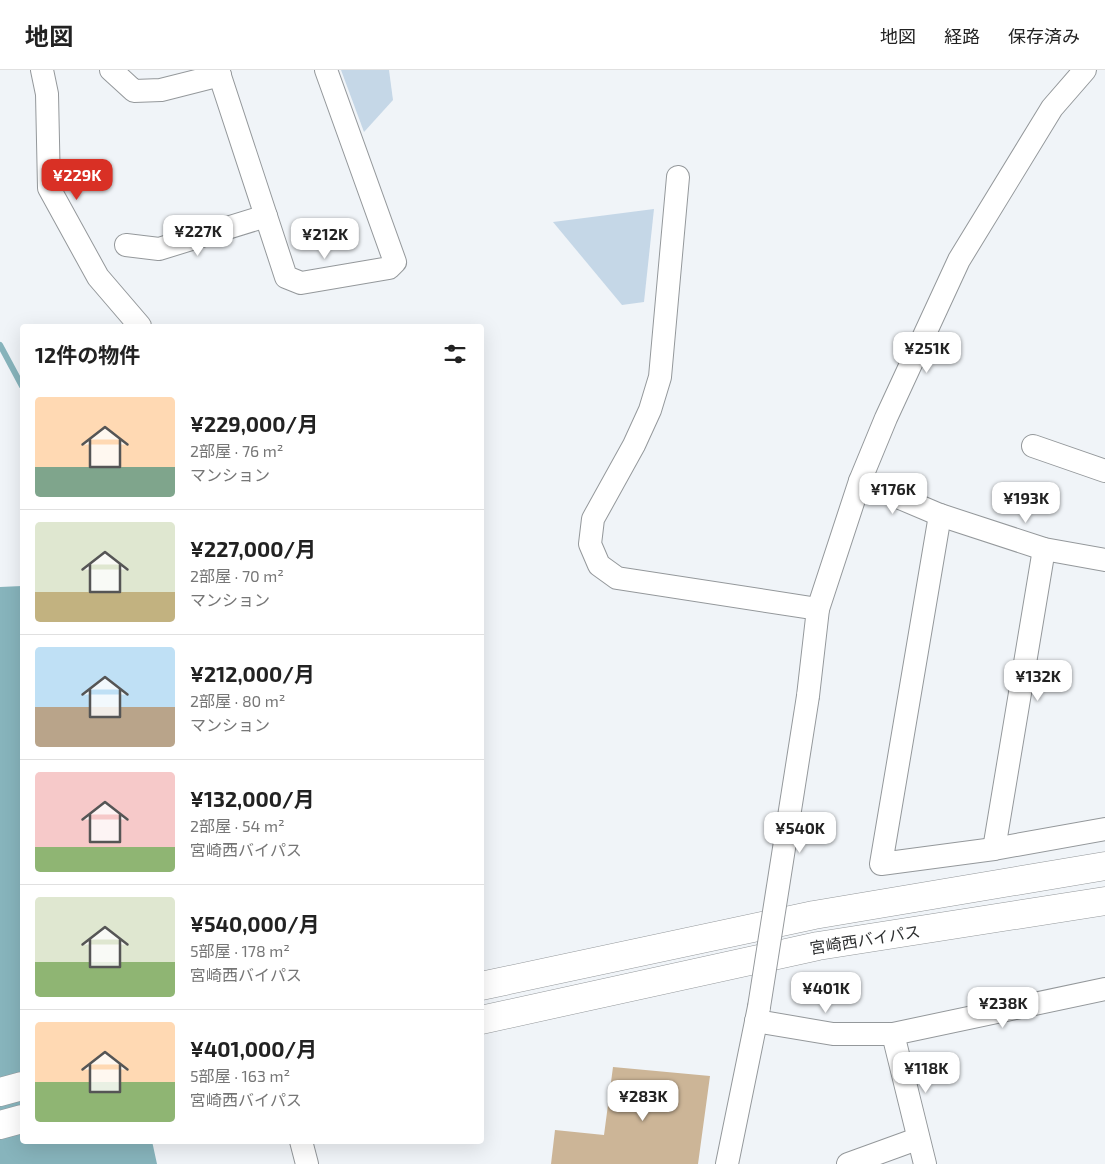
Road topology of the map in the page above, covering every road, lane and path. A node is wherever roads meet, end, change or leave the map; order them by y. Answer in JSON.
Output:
{"nodes":[{"id":1,"x":42,"y":70,"type":"edge"},
{"id":2,"x":111,"y":70,"type":"edge"},
{"id":3,"x":326,"y":70,"type":"edge"},
{"id":4,"x":1085,"y":70,"type":"edge"},
{"id":5,"x":219,"y":72,"type":"edge"},
{"id":6,"x":678,"y":176,"type":"dead end"},
{"id":7,"x":266,"y":216,"type":"junction"},
{"id":8,"x":126,"y":245,"type":"dead end"},
{"id":9,"x":138,"y":324,"type":"edge"},
{"id":10,"x":1033,"y":446,"type":"dead end"},
{"id":11,"x":1105,"y":471,"type":"edge"},
{"id":12,"x":860,"y":481,"type":"junction"},
{"id":13,"x":940,"y":515,"type":"junction"},
{"id":14,"x":1044,"y":549,"type":"junction"},
{"id":15,"x":1105,"y":560,"type":"edge"},
{"id":16,"x":818,"y":609,"type":"junction"},
{"id":17,"x":1105,"y":829,"type":"edge"},
{"id":18,"x":994,"y":848,"type":"junction"},
{"id":19,"x":1105,"y":866,"type":"edge"},
{"id":20,"x":1105,"y":901,"type":"edge"},
{"id":21,"x":484,"y":985,"type":"edge"},
{"id":22,"x":1105,"y":988,"type":"edge"},
{"id":23,"x":757,"y":1014,"type":"junction"},
{"id":24,"x":484,"y":1019,"type":"edge"},
{"id":25,"x":893,"y":1034,"type":"junction"},
{"id":26,"x":20,"y":1087,"type":"edge"},
{"id":27,"x":0,"y":1092,"type":"edge"},
{"id":28,"x":20,"y":1120,"type":"edge"},
{"id":29,"x":0,"y":1125,"type":"edge"},
{"id":30,"x":917,"y":1138,"type":"junction"},
{"id":31,"x":302,"y":1144,"type":"edge"},
{"id":32,"x":307,"y":1164,"type":"edge"},
{"id":33,"x":727,"y":1164,"type":"edge"},
{"id":34,"x":848,"y":1164,"type":"edge"},
{"id":35,"x":925,"y":1164,"type":"edge"}],
"edges":[{"from":1,"to":9,"type":"street"},
{"from":2,"to":5,"type":"street"},
{"from":3,"to":7,"type":"street"},
{"from":4,"to":12,"type":"street"},
{"from":5,"to":7,"type":"street"},
{"from":6,"to":16,"type":"street"},
{"from":7,"to":8,"type":"street"},
{"from":10,"to":11,"type":"street"},
{"from":12,"to":13,"type":"street"},
{"from":12,"to":16,"type":"street"},
{"from":13,"to":14,"type":"street"},
{"from":13,"to":18,"type":"street"},
{"from":14,"to":15,"type":"street"},
{"from":14,"to":18,"type":"street"},
{"from":16,"to":23,"type":"street","bridge":true},
{"from":17,"to":18,"type":"street"},
{"from":19,"to":21,"type":"highway","name":"宮崎西バイパス"},
{"from":20,"to":24,"type":"highway","name":"宮崎西バイパス"},
{"from":22,"to":25,"type":"street"},
{"from":23,"to":25,"type":"street"},
{"from":23,"to":33,"type":"street"},
{"from":25,"to":30,"type":"street"},
{"from":26,"to":27,"type":"highway"},
{"from":28,"to":29,"type":"highway"},
{"from":30,"to":34,"type":"street"},
{"from":30,"to":35,"type":"street"},
{"from":31,"to":32,"type":"street"}]}
